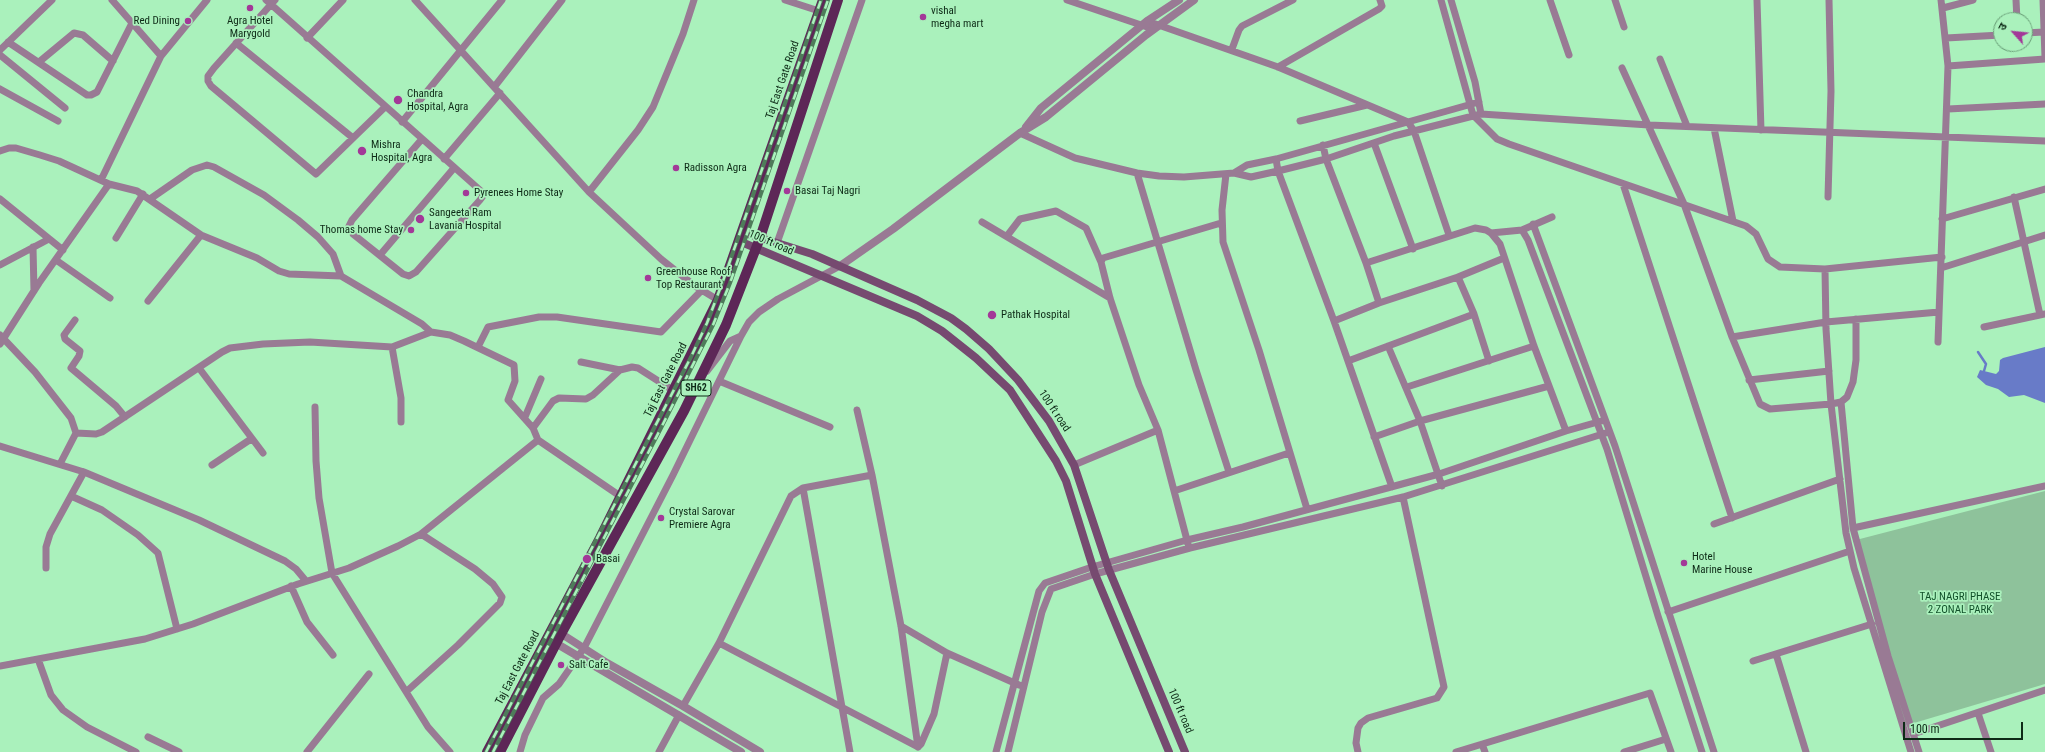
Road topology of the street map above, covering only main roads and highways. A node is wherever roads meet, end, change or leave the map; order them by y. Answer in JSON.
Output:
{"nodes":[{"id":1,"x":823,"y":0,"type":"edge"},
{"id":2,"x":838,"y":0,"type":"edge"},
{"id":3,"x":740,"y":237,"type":"junction"},
{"id":4,"x":760,"y":238,"type":"junction"},
{"id":5,"x":756,"y":249,"type":"junction"},
{"id":6,"x":557,"y":631,"type":"junction"},
{"id":7,"x":552,"y":641,"type":"junction"},
{"id":8,"x":488,"y":752,"type":"edge"},
{"id":9,"x":500,"y":752,"type":"edge"},
{"id":10,"x":1169,"y":752,"type":"edge"},
{"id":11,"x":1185,"y":752,"type":"edge"}],
"edges":[{"from":1,"to":3,"type":"main road","name":"Taj East Gate Road","number":"SH62"},
{"from":2,"to":4,"type":"main road","number":"SH62"},
{"from":3,"to":4,"type":"main road","name":"100 ft road"},
{"from":3,"to":5,"type":"main road","name":"100 ft road"},
{"from":3,"to":6,"type":"main road","name":"Taj East Gate Road","number":"SH62"},
{"from":4,"to":5,"type":"main road","number":"SH62"},
{"from":4,"to":11,"type":"main road","name":"100 ft road"},
{"from":5,"to":6,"type":"main road","number":"SH62"},
{"from":5,"to":10,"type":"main road","name":"100 ft road"},
{"from":6,"to":7,"type":"main road","number":"SH62"},
{"from":7,"to":8,"type":"main road","name":"Taj East Gate Road","number":"SH62"},
{"from":7,"to":9,"type":"main road","number":"SH62"}]}
